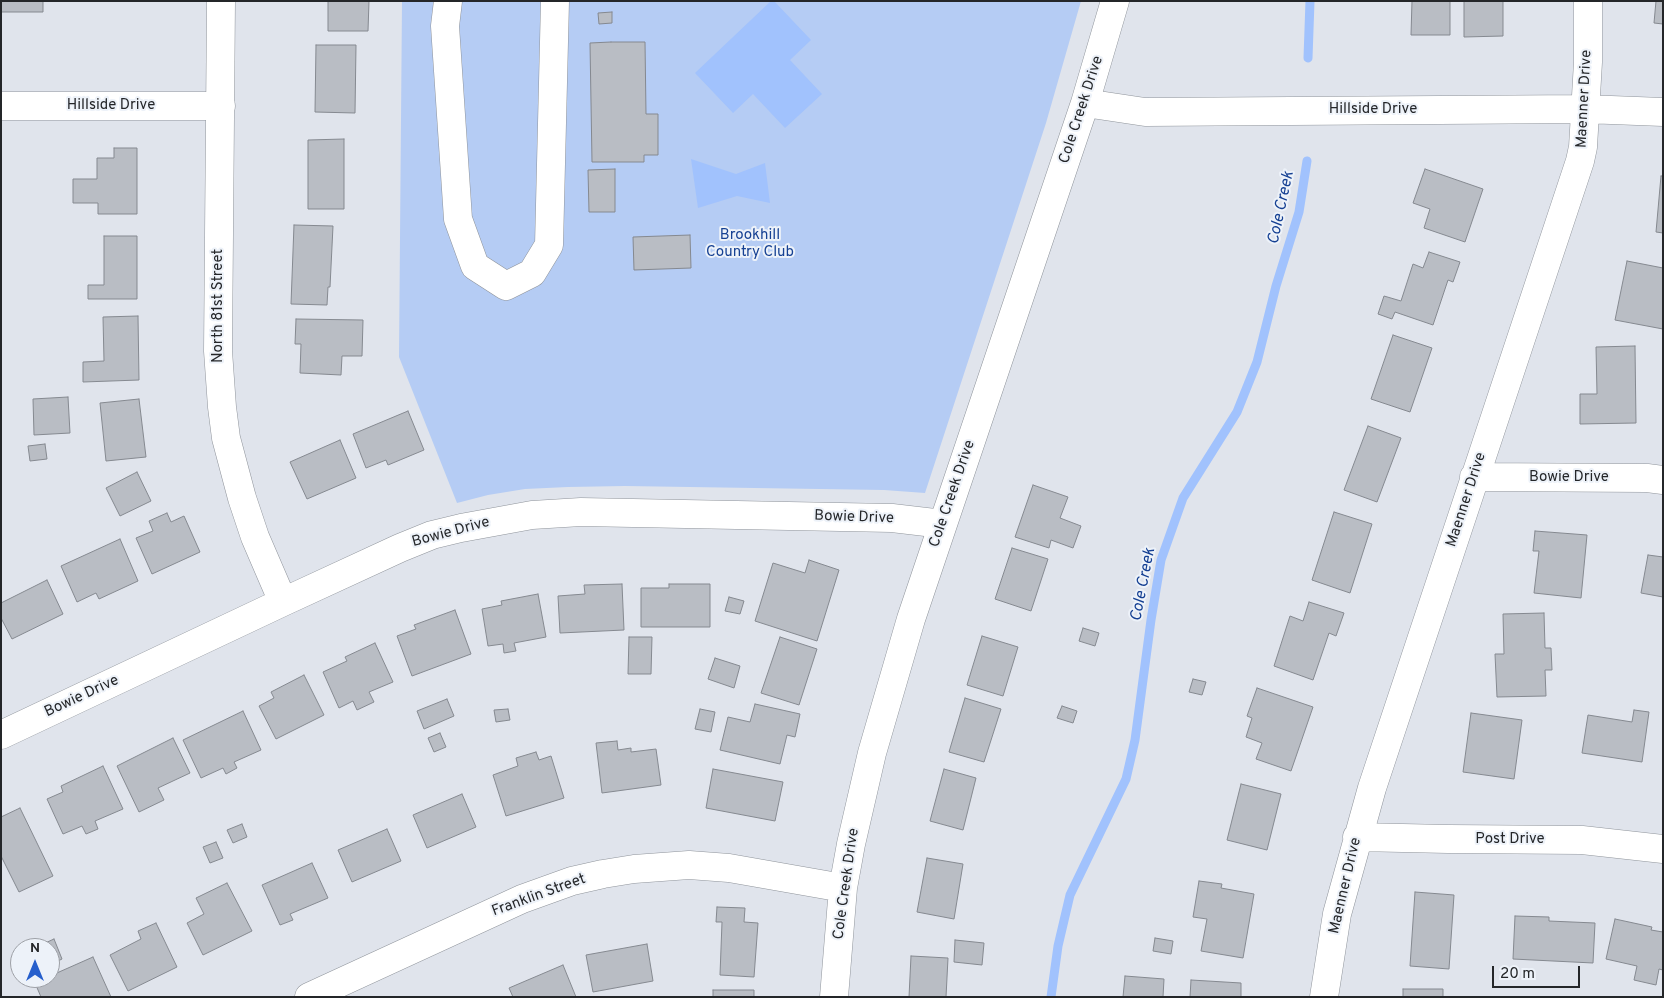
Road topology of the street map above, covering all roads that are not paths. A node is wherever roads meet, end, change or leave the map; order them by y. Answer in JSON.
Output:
{"nodes":[{"id":1,"x":221,"y":1,"type":"edge"},
{"id":2,"x":448,"y":1,"type":"edge"},
{"id":3,"x":555,"y":1,"type":"edge"},
{"id":4,"x":1115,"y":1,"type":"edge"},
{"id":5,"x":1588,"y":1,"type":"edge"},
{"id":6,"x":1085,"y":102,"type":"junction"},
{"id":7,"x":1,"y":106,"type":"edge"},
{"id":8,"x":221,"y":106,"type":"junction"},
{"id":9,"x":1585,"y":109,"type":"junction"},
{"id":10,"x":1663,"y":112,"type":"edge"},
{"id":11,"x":1474,"y":477,"type":"junction"},
{"id":12,"x":1663,"y":480,"type":"edge"},
{"id":13,"x":943,"y":524,"type":"junction"},
{"id":14,"x":282,"y":602,"type":"junction"},
{"id":15,"x":1,"y":735,"type":"edge"},
{"id":16,"x":1357,"y":837,"type":"junction"},
{"id":17,"x":1663,"y":849,"type":"edge"},
{"id":18,"x":843,"y":888,"type":"junction"},
{"id":19,"x":309,"y":997,"type":"edge"},
{"id":20,"x":834,"y":997,"type":"edge"},
{"id":21,"x":1324,"y":997,"type":"edge"}],
"edges":[{"from":1,"to":8,"type":"street","name":"North 81st Street"},
{"from":2,"to":3,"type":"street"},
{"from":4,"to":6,"type":"street","name":"Cole Creek Drive"},
{"from":5,"to":9,"type":"street","name":"Maenner Drive"},
{"from":6,"to":9,"type":"street","name":"Hillside Drive"},
{"from":6,"to":13,"type":"street","name":"Cole Creek Drive"},
{"from":7,"to":8,"type":"street","name":"Hillside Drive"},
{"from":8,"to":14,"type":"street","name":"North 81st Street"},
{"from":9,"to":10,"type":"street","name":"Hillside Drive"},
{"from":9,"to":11,"type":"street","name":"Maenner Drive"},
{"from":11,"to":12,"type":"street","name":"Bowie Drive"},
{"from":11,"to":16,"type":"street","name":"Maenner Drive"},
{"from":13,"to":14,"type":"street","name":"Bowie Drive"},
{"from":13,"to":18,"type":"street","name":"Cole Creek Drive"},
{"from":14,"to":15,"type":"street","name":"Bowie Drive"},
{"from":16,"to":17,"type":"street","name":"Post Drive"},
{"from":16,"to":21,"type":"street","name":"Maenner Drive"},
{"from":18,"to":19,"type":"street","name":"Franklin Street"},
{"from":18,"to":20,"type":"street","name":"Cole Creek Drive"}]}
